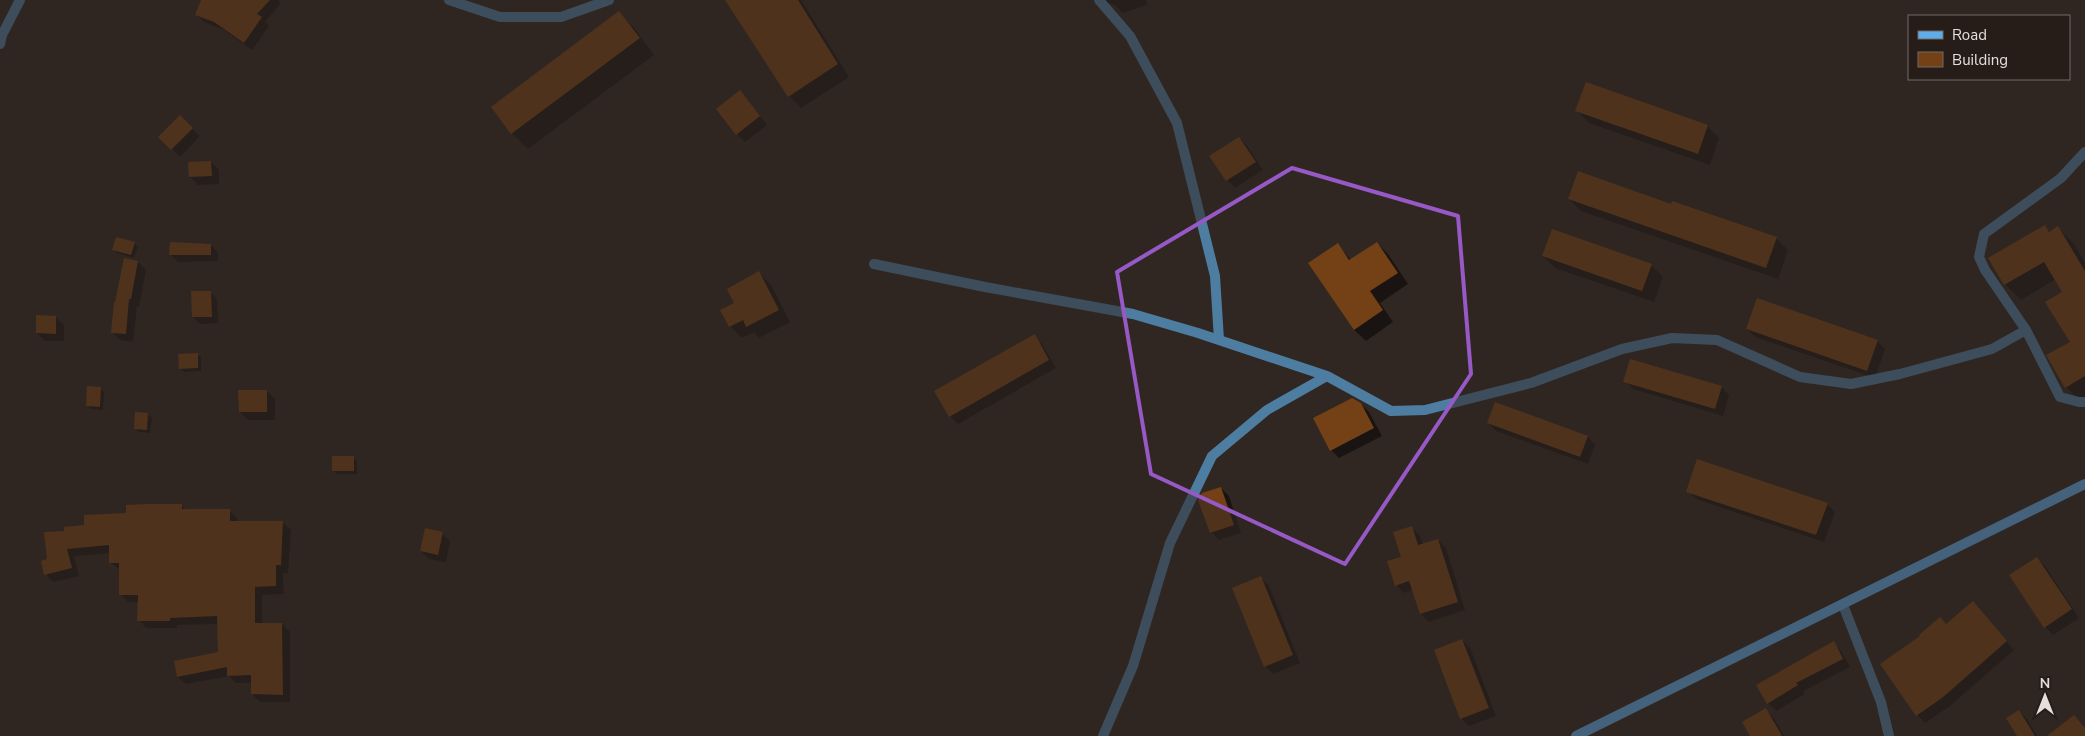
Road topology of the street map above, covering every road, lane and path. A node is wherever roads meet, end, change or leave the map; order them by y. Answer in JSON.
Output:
{"nodes":[{"id":1,"x":20,"y":0,"type":"edge"},
{"id":2,"x":450,"y":0,"type":"edge"},
{"id":3,"x":609,"y":0,"type":"edge"},
{"id":4,"x":1099,"y":0,"type":"edge"},
{"id":5,"x":0,"y":44,"type":"edge"},
{"id":6,"x":2085,"y":152,"type":"edge"},
{"id":7,"x":874,"y":264,"type":"dead end"},
{"id":8,"x":2026,"y":330,"type":"junction"},
{"id":9,"x":1219,"y":340,"type":"junction"},
{"id":10,"x":1327,"y":376,"type":"junction"},
{"id":11,"x":2085,"y":402,"type":"edge"},
{"id":12,"x":2085,"y":484,"type":"edge"},
{"id":13,"x":1843,"y":605,"type":"junction"},
{"id":14,"x":1103,"y":736,"type":"edge"},
{"id":15,"x":1576,"y":736,"type":"edge"},
{"id":16,"x":1889,"y":736,"type":"edge"}],
"edges":[{"from":1,"to":5,"type":"street"},
{"from":2,"to":3,"type":"street"},
{"from":4,"to":9,"type":"street"},
{"from":6,"to":8,"type":"street"},
{"from":7,"to":9,"type":"street"},
{"from":8,"to":10,"type":"street"},
{"from":8,"to":11,"type":"street"},
{"from":9,"to":10,"type":"street"},
{"from":10,"to":14,"type":"street"},
{"from":12,"to":13,"type":"main road"},
{"from":13,"to":15,"type":"main road"},
{"from":13,"to":16,"type":"street"}]}
